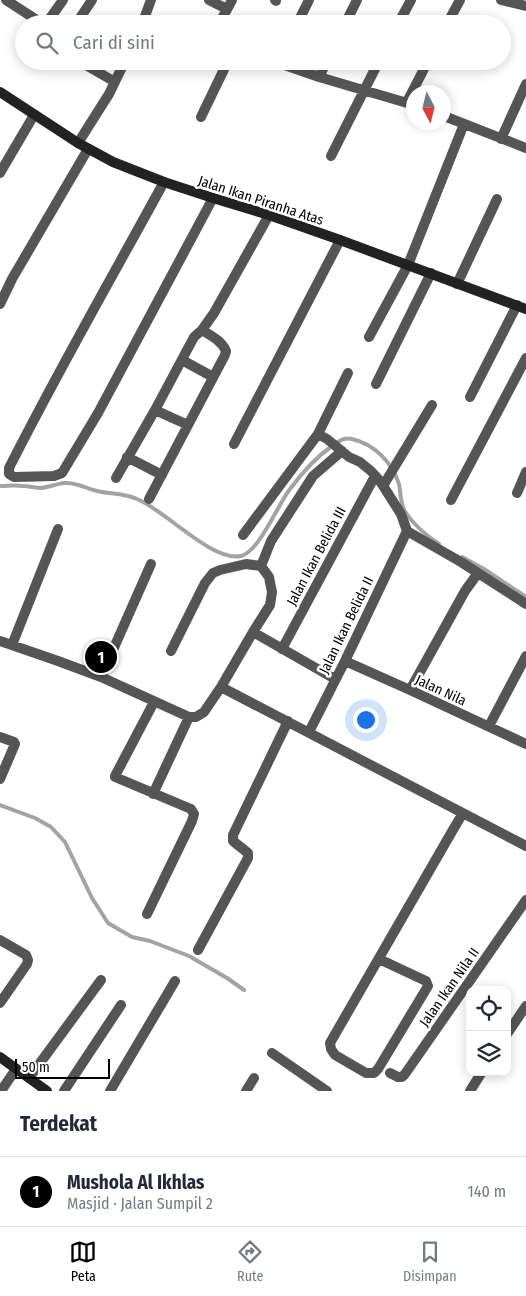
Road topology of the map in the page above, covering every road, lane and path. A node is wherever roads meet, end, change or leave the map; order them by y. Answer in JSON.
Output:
{"nodes":[{"id":1,"x":6,"y":0,"type":"edge"},
{"id":2,"x":63,"y":0,"type":"edge"},
{"id":3,"x":92,"y":0,"type":"edge"},
{"id":4,"x":151,"y":0,"type":"edge"},
{"id":5,"x":209,"y":0,"type":"edge"},
{"id":6,"x":310,"y":0,"type":"edge"},
{"id":7,"x":357,"y":0,"type":"edge"},
{"id":8,"x":410,"y":0,"type":"edge"},
{"id":9,"x":460,"y":0,"type":"edge"},
{"id":10,"x":501,"y":0,"type":"edge"},
{"id":11,"x":229,"y":4,"type":"edge"},
{"id":12,"x":526,"y":6,"type":"edge"},
{"id":13,"x":30,"y":15,"type":"edge"},
{"id":14,"x":52,"y":15,"type":"edge"},
{"id":15,"x":82,"y":15,"type":"edge"},
{"id":16,"x":145,"y":15,"type":"edge"},
{"id":17,"x":302,"y":15,"type":"edge"},
{"id":18,"x":350,"y":15,"type":"edge"},
{"id":19,"x":402,"y":15,"type":"edge"},
{"id":20,"x":452,"y":15,"type":"edge"},
{"id":21,"x":94,"y":70,"type":"edge"},
{"id":22,"x":121,"y":70,"type":"edge"},
{"id":23,"x":224,"y":70,"type":"edge"},
{"id":24,"x":301,"y":70,"type":"edge"},
{"id":25,"x":322,"y":70,"type":"edge"},
{"id":26,"x":374,"y":70,"type":"edge"},
{"id":27,"x":424,"y":70,"type":"edge"},
{"id":28,"x":319,"y":76,"type":"junction"},
{"id":29,"x":115,"y":82,"type":"junction"},
{"id":30,"x":526,"y":84,"type":"edge"},
{"id":31,"x":418,"y":85,"type":"edge"},
{"id":32,"x":364,"y":90,"type":"junction"},
{"id":33,"x":0,"y":92,"type":"edge"},
{"id":34,"x":406,"y":102,"type":"edge"},
{"id":35,"x":34,"y":115,"type":"junction"},
{"id":36,"x":201,"y":117,"type":"dead end"},
{"id":37,"x":451,"y":119,"type":"edge"},
{"id":38,"x":464,"y":124,"type":"junction"},
{"id":39,"x":501,"y":139,"type":"junction"},
{"id":40,"x":78,"y":143,"type":"junction"},
{"id":41,"x":526,"y":148,"type":"edge"},
{"id":42,"x":88,"y":149,"type":"junction"},
{"id":43,"x":331,"y":156,"type":"dead end"},
{"id":44,"x":1,"y":169,"type":"edge"},
{"id":45,"x":164,"y":182,"type":"junction"},
{"id":46,"x":213,"y":198,"type":"junction"},
{"id":47,"x":497,"y":199,"type":"dead end"},
{"id":48,"x":269,"y":215,"type":"junction"},
{"id":49,"x":340,"y":240,"type":"junction"},
{"id":50,"x":408,"y":265,"type":"junction"},
{"id":51,"x":430,"y":274,"type":"junction"},
{"id":52,"x":457,"y":284,"type":"junction"},
{"id":53,"x":0,"y":304,"type":"edge"},
{"id":54,"x":521,"y":307,"type":"edge"},
{"id":55,"x":202,"y":330,"type":"junction"},
{"id":56,"x":369,"y":336,"type":"dead end"},
{"id":57,"x":526,"y":358,"type":"edge"},
{"id":58,"x":182,"y":360,"type":"junction"},
{"id":59,"x":348,"y":373,"type":"dead end"},
{"id":60,"x":213,"y":377,"type":"junction"},
{"id":61,"x":376,"y":384,"type":"dead end"},
{"id":62,"x":470,"y":397,"type":"dead end"},
{"id":63,"x":432,"y":405,"type":"dead end"},
{"id":64,"x":155,"y":410,"type":"junction"},
{"id":65,"x":188,"y":425,"type":"junction"},
{"id":66,"x":322,"y":437,"type":"junction"},
{"id":67,"x":234,"y":444,"type":"dead end"},
{"id":68,"x":340,"y":450,"type":"junction"},
{"id":69,"x":127,"y":457,"type":"junction"},
{"id":70,"x":526,"y":472,"type":"edge"},
{"id":71,"x":162,"y":476,"type":"junction"},
{"id":72,"x":375,"y":476,"type":"junction"},
{"id":73,"x":116,"y":478,"type":"dead end"},
{"id":74,"x":385,"y":483,"type":"junction"},
{"id":75,"x":517,"y":494,"type":"dead end"},
{"id":76,"x":149,"y":499,"type":"dead end"},
{"id":77,"x":451,"y":500,"type":"dead end"},
{"id":78,"x":58,"y":529,"type":"dead end"},
{"id":79,"x":407,"y":531,"type":"junction"},
{"id":80,"x":242,"y":535,"type":"dead end"},
{"id":81,"x":151,"y":564,"type":"dead end"},
{"id":82,"x":261,"y":566,"type":"junction"},
{"id":83,"x":478,"y":573,"type":"junction"},
{"id":84,"x":526,"y":604,"type":"edge"},
{"id":85,"x":252,"y":632,"type":"junction"},
{"id":86,"x":0,"y":641,"type":"edge"},
{"id":87,"x":12,"y":645,"type":"junction"},
{"id":88,"x":282,"y":649,"type":"junction"},
{"id":89,"x":171,"y":651,"type":"dead end"},
{"id":90,"x":526,"y":656,"type":"edge"},
{"id":91,"x":345,"y":661,"type":"junction"},
{"id":92,"x":102,"y":677,"type":"junction"},
{"id":93,"x":335,"y":679,"type":"junction"},
{"id":94,"x":221,"y":687,"type":"junction"},
{"id":95,"x":410,"y":690,"type":"junction"},
{"id":96,"x":154,"y":702,"type":"junction"},
{"id":97,"x":189,"y":717,"type":"junction"},
{"id":98,"x":288,"y":721,"type":"junction"},
{"id":99,"x":489,"y":726,"type":"junction"},
{"id":100,"x":309,"y":732,"type":"junction"},
{"id":101,"x":0,"y":737,"type":"edge"},
{"id":102,"x":526,"y":744,"type":"edge"},
{"id":103,"x":0,"y":779,"type":"edge"},
{"id":104,"x":153,"y":794,"type":"junction"},
{"id":105,"x":463,"y":813,"type":"junction"},
{"id":106,"x":526,"y":846,"type":"edge"},
{"id":107,"x":526,"y":900,"type":"edge"},
{"id":108,"x":147,"y":914,"type":"dead end"},
{"id":109,"x":0,"y":940,"type":"edge"},
{"id":110,"x":198,"y":950,"type":"dead end"},
{"id":111,"x":379,"y":959,"type":"junction"},
{"id":112,"x":101,"y":980,"type":"dead end"},
{"id":113,"x":175,"y":981,"type":"dead end"},
{"id":114,"x":0,"y":1003,"type":"edge"},
{"id":115,"x":121,"y":1005,"type":"dead end"},
{"id":116,"x":526,"y":1006,"type":"edge"},
{"id":117,"x":509,"y":1031,"type":"edge"},
{"id":118,"x":272,"y":1053,"type":"dead end"},
{"id":119,"x":0,"y":1057,"type":"edge"},
{"id":120,"x":16,"y":1069,"type":"junction"},
{"id":121,"x":390,"y":1073,"type":"dead end"},
{"id":122,"x":479,"y":1076,"type":"edge"},
{"id":123,"x":29,"y":1078,"type":"junction"},
{"id":124,"x":254,"y":1078,"type":"dead end"},
{"id":125,"x":1,"y":1091,"type":"edge"},
{"id":126,"x":47,"y":1091,"type":"edge"},
{"id":127,"x":64,"y":1091,"type":"edge"},
{"id":128,"x":110,"y":1091,"type":"edge"},
{"id":129,"x":246,"y":1091,"type":"edge"},
{"id":130,"x":326,"y":1091,"type":"edge"},
{"id":131,"x":470,"y":1091,"type":"edge"}],
"edges":[{"from":1,"to":13,"type":"street"},
{"from":2,"to":14,"type":"street"},
{"from":3,"to":15,"type":"street"},
{"from":4,"to":16,"type":"street"},
{"from":5,"to":11,"type":"street"},
{"from":6,"to":17,"type":"street"},
{"from":7,"to":18,"type":"street"},
{"from":8,"to":19,"type":"street"},
{"from":9,"to":20,"type":"street"},
{"from":10,"to":12,"type":"street"},
{"from":21,"to":29,"type":"street"},
{"from":22,"to":29,"type":"street"},
{"from":23,"to":36,"type":"street"},
{"from":24,"to":28,"type":"street"},
{"from":25,"to":28,"type":"street"},
{"from":26,"to":32,"type":"street"},
{"from":27,"to":31,"type":"street"},
{"from":28,"to":32,"type":"street"},
{"from":29,"to":40,"type":"street"},
{"from":30,"to":39,"type":"street"},
{"from":32,"to":34,"type":"street"},
{"from":32,"to":43,"type":"street"},
{"from":33,"to":35,"type":"street","name":"Jalan Ikan Piranha Atas"},
{"from":35,"to":40,"type":"street","name":"Jalan Ikan Piranha Atas"},
{"from":35,"to":44,"type":"street"},
{"from":37,"to":38,"type":"street"},
{"from":38,"to":39,"type":"street"},
{"from":38,"to":50,"type":"street"},
{"from":39,"to":41,"type":"street"},
{"from":40,"to":42,"type":"street","name":"Jalan Ikan Piranha Atas"},
{"from":42,"to":45,"type":"street","name":"Jalan Ikan Piranha Atas"},
{"from":42,"to":53,"type":"street"},
{"from":45,"to":46,"type":"street","name":"Jalan Ikan Piranha Atas"},
{"from":45,"to":46,"type":"street"},
{"from":46,"to":48,"type":"street","name":"Jalan Ikan Piranha Atas"},
{"from":47,"to":52,"type":"street"},
{"from":48,"to":49,"type":"street","name":"Jalan Ikan Piranha Atas"},
{"from":48,"to":55,"type":"street"},
{"from":49,"to":50,"type":"street","name":"Jalan Ikan Piranha Atas"},
{"from":49,"to":67,"type":"street"},
{"from":50,"to":51,"type":"street","name":"Jalan Ikan Piranha Atas"},
{"from":50,"to":56,"type":"street"},
{"from":51,"to":52,"type":"street","name":"Jalan Ikan Piranha Atas"},
{"from":51,"to":61,"type":"street"},
{"from":52,"to":54,"type":"street","name":"Jalan Ikan Piranha Atas"},
{"from":54,"to":62,"type":"street"},
{"from":55,"to":58,"type":"street"},
{"from":55,"to":60,"type":"street"},
{"from":57,"to":77,"type":"street"},
{"from":58,"to":60,"type":"street"},
{"from":58,"to":64,"type":"street"},
{"from":59,"to":66,"type":"street"},
{"from":60,"to":65,"type":"street"},
{"from":63,"to":74,"type":"street"},
{"from":64,"to":65,"type":"street"},
{"from":64,"to":69,"type":"street"},
{"from":65,"to":71,"type":"street"},
{"from":66,"to":68,"type":"street"},
{"from":66,"to":80,"type":"street"},
{"from":68,"to":72,"type":"street"},
{"from":68,"to":82,"type":"street"},
{"from":69,"to":71,"type":"street"},
{"from":69,"to":73,"type":"street"},
{"from":70,"to":75,"type":"street"},
{"from":71,"to":76,"type":"street"},
{"from":72,"to":74,"type":"street"},
{"from":72,"to":88,"type":"street","name":"Jalan Ikan Belida III"},
{"from":74,"to":79,"type":"street"},
{"from":78,"to":87,"type":"street"},
{"from":79,"to":83,"type":"street"},
{"from":79,"to":91,"type":"street","name":"Jalan Ikan Belida II"},
{"from":81,"to":92,"type":"street"},
{"from":82,"to":85,"type":"street"},
{"from":82,"to":89,"type":"street"},
{"from":83,"to":84,"type":"street"},
{"from":83,"to":95,"type":"street"},
{"from":85,"to":88,"type":"street"},
{"from":85,"to":94,"type":"street"},
{"from":86,"to":87,"type":"street"},
{"from":87,"to":92,"type":"street"},
{"from":88,"to":93,"type":"street"},
{"from":90,"to":99,"type":"street"},
{"from":91,"to":93,"type":"street","name":"Jalan Ikan Belida II"},
{"from":91,"to":95,"type":"street","name":"Jalan Nila"},
{"from":92,"to":96,"type":"street"},
{"from":93,"to":100,"type":"street","name":"Jalan Ikan Belida II"},
{"from":94,"to":97,"type":"street"},
{"from":94,"to":98,"type":"street"},
{"from":95,"to":99,"type":"street","name":"Jalan Nila"},
{"from":96,"to":97,"type":"street"},
{"from":96,"to":104,"type":"street"},
{"from":97,"to":104,"type":"street"},
{"from":98,"to":100,"type":"street"},
{"from":98,"to":110,"type":"street"},
{"from":99,"to":102,"type":"street","name":"Jalan Nila"},
{"from":100,"to":105,"type":"street"},
{"from":101,"to":103,"type":"street"},
{"from":104,"to":108,"type":"street"},
{"from":105,"to":106,"type":"street"},
{"from":105,"to":111,"type":"street"},
{"from":107,"to":121,"type":"street","name":"Jalan Ikan Nila II"},
{"from":109,"to":114,"type":"street"},
{"from":111,"to":111,"type":"street"},
{"from":112,"to":123,"type":"street"},
{"from":113,"to":128,"type":"street"},
{"from":115,"to":127,"type":"street"},
{"from":116,"to":117,"type":"street"},
{"from":118,"to":130,"type":"street"},
{"from":119,"to":120,"type":"street"},
{"from":120,"to":123,"type":"street"},
{"from":120,"to":125,"type":"street"},
{"from":122,"to":131,"type":"street"},
{"from":123,"to":126,"type":"street"},
{"from":124,"to":129,"type":"street"}]}
